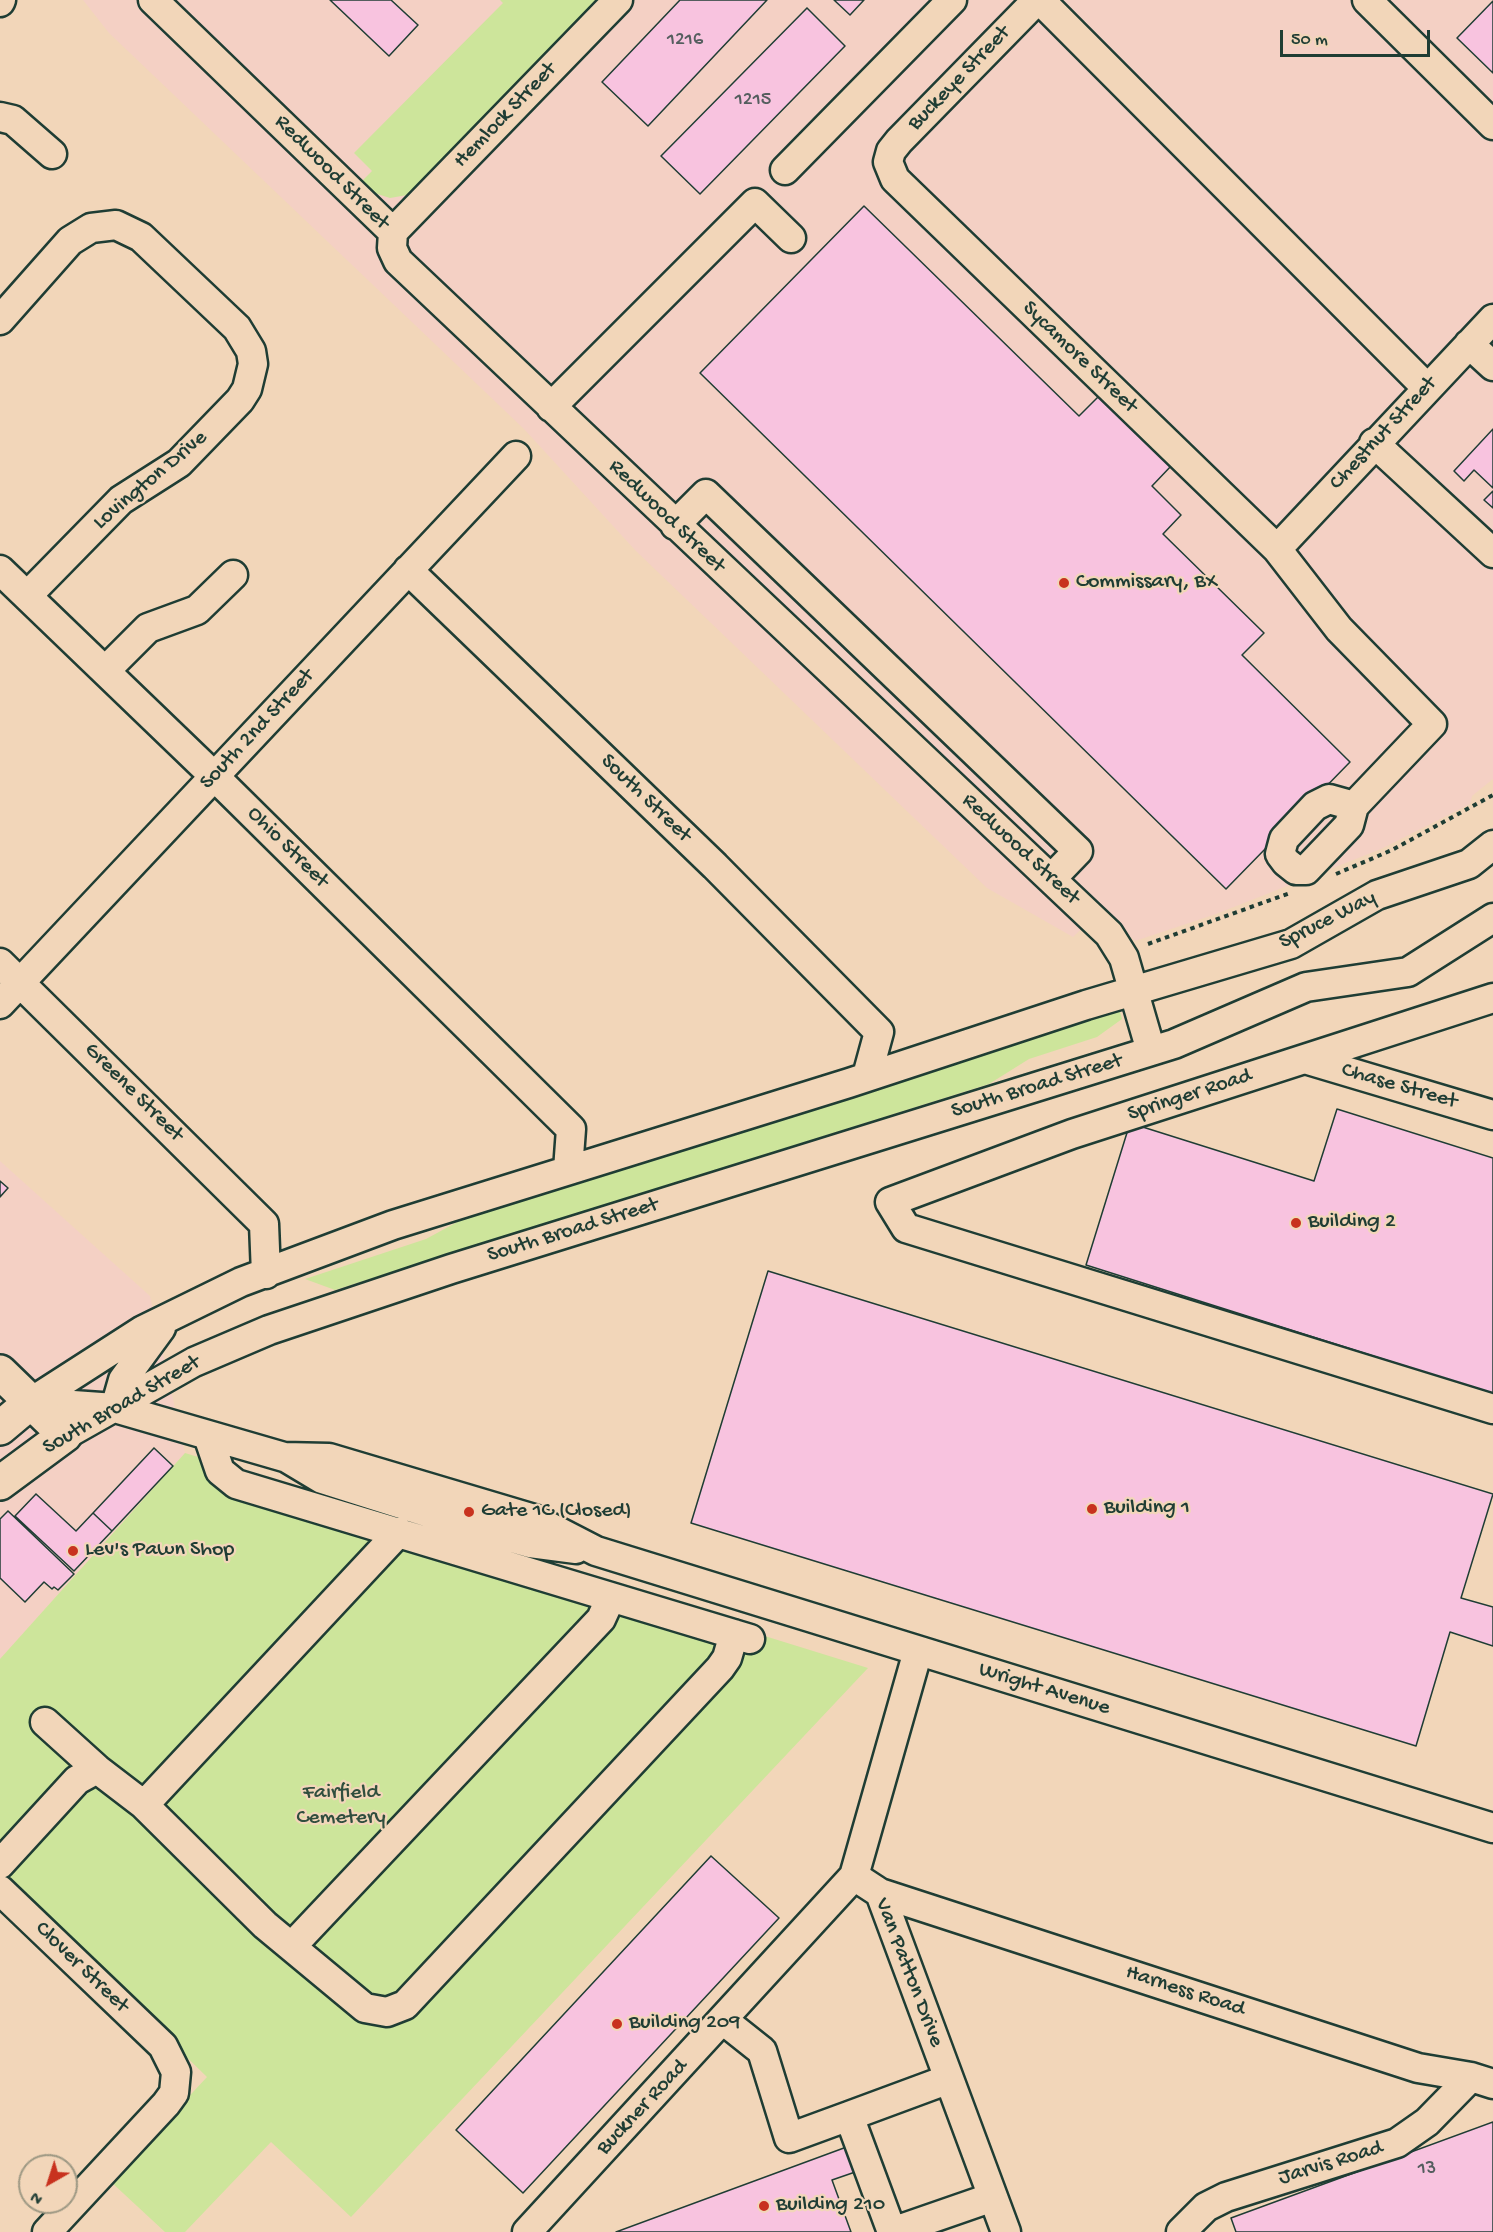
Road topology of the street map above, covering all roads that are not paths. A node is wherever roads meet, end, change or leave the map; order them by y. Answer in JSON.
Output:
{"nodes":[{"id":1,"x":153,"y":0,"type":"edge"},
{"id":2,"x":618,"y":0,"type":"edge"},
{"id":3,"x":952,"y":0,"type":"edge"},
{"id":4,"x":1039,"y":0,"type":"edge"},
{"id":5,"x":1367,"y":0,"type":"edge"},
{"id":6,"x":0,"y":117,"type":"edge"},
{"id":7,"x":1493,"y":125,"type":"edge"},
{"id":8,"x":52,"y":154,"type":"dead end"},
{"id":9,"x":888,"y":162,"type":"joint"},
{"id":10,"x":785,"y":170,"type":"dead end"},
{"id":11,"x":393,"y":232,"type":"junction"},
{"id":12,"x":791,"y":238,"type":"dead end"},
{"id":13,"x":1493,"y":319,"type":"edge"},
{"id":14,"x":0,"y":320,"type":"edge"},
{"id":15,"x":1469,"y":344,"type":"junction"},
{"id":16,"x":1493,"y":366,"type":"edge"},
{"id":17,"x":1427,"y":388,"type":"junction"},
{"id":18,"x":551,"y":407,"type":"junction"},
{"id":19,"x":1374,"y":443,"type":"junction"},
{"id":20,"x":516,"y":456,"type":"dead end"},
{"id":21,"x":675,"y":525,"type":"junction"},
{"id":22,"x":1277,"y":549,"type":"junction"},
{"id":23,"x":1493,"y":553,"type":"edge"},
{"id":24,"x":0,"y":570,"type":"edge"},
{"id":25,"x":408,"y":570,"type":"junction"},
{"id":26,"x":232,"y":575,"type":"dead end"},
{"id":27,"x":27,"y":596,"type":"junction"},
{"id":28,"x":105,"y":671,"type":"junction"},
{"id":29,"x":906,"y":686,"type":"junction"},
{"id":30,"x":877,"y":716,"type":"junction"},
{"id":31,"x":214,"y":776,"type":"junction"},
{"id":32,"x":1353,"y":806,"type":"dead end"},
{"id":33,"x":1493,"y":845,"type":"edge"},
{"id":34,"x":1051,"y":879,"type":"junction"},
{"id":35,"x":1493,"y":918,"type":"edge"},
{"id":36,"x":0,"y":963,"type":"edge"},
{"id":37,"x":20,"y":982,"type":"junction"},
{"id":38,"x":1146,"y":987,"type":"junction"},
{"id":39,"x":1493,"y":998,"type":"edge"},
{"id":40,"x":0,"y":1004,"type":"edge"},
{"id":41,"x":1162,"y":1048,"type":"junction"},
{"id":42,"x":1305,"y":1059,"type":"junction"},
{"id":43,"x":867,"y":1076,"type":"junction"},
{"id":44,"x":1493,"y":1115,"type":"edge"},
{"id":45,"x":568,"y":1170,"type":"junction"},
{"id":46,"x":266,"y":1274,"type":"junction"},
{"id":47,"x":168,"y":1318,"type":"junction"},
{"id":48,"x":0,"y":1372,"type":"edge"},
{"id":49,"x":31,"y":1402,"type":"junction"},
{"id":50,"x":115,"y":1408,"type":"junction"},
{"id":51,"x":1493,"y":1409,"type":"edge"},
{"id":52,"x":0,"y":1428,"type":"edge"},
{"id":53,"x":65,"y":1435,"type":"junction"},
{"id":54,"x":208,"y":1436,"type":"junction"},
{"id":55,"x":0,"y":1483,"type":"edge"},
{"id":56,"x":399,"y":1532,"type":"junction"},
{"id":57,"x":611,"y":1597,"type":"junction"},
{"id":58,"x":918,"y":1651,"type":"junction"},
{"id":59,"x":45,"y":1722,"type":"dead end"},
{"id":60,"x":97,"y":1769,"type":"junction"},
{"id":61,"x":144,"y":1805,"type":"junction"},
{"id":62,"x":1493,"y":1828,"type":"edge"},
{"id":63,"x":0,"y":1864,"type":"edge"},
{"id":64,"x":854,"y":1876,"type":"junction"},
{"id":65,"x":0,"y":1890,"type":"edge"},
{"id":66,"x":880,"y":1893,"type":"junction"},
{"id":67,"x":293,"y":1946,"type":"junction"},
{"id":68,"x":723,"y":2020,"type":"junction"},
{"id":69,"x":949,"y":2079,"type":"junction"},
{"id":70,"x":1482,"y":2080,"type":"edge"},
{"id":71,"x":849,"y":2116,"type":"junction"},
{"id":72,"x":993,"y":2197,"type":"junction"},
{"id":73,"x":47,"y":2232,"type":"edge"},
{"id":74,"x":527,"y":2232,"type":"edge"},
{"id":75,"x":1006,"y":2232,"type":"edge"},
{"id":76,"x":1181,"y":2232,"type":"edge"}],
"edges":[{"from":1,"to":11,"type":"street","name":"Redwood Street"},
{"from":2,"to":11,"type":"street","name":"Hemlock Street"},
{"from":3,"to":10,"type":"street"},
{"from":4,"to":9,"type":"street","name":"Buckeye Street"},
{"from":4,"to":17,"type":"street"},
{"from":5,"to":7,"type":"street"},
{"from":6,"to":8,"type":"street"},
{"from":9,"to":22,"type":"street","name":"Sycamore Street"},
{"from":11,"to":18,"type":"street","name":"Redwood Street"},
{"from":12,"to":18,"type":"street"},
{"from":13,"to":15,"type":"street","name":"Chestnut Street"},
{"from":14,"to":27,"type":"street","name":"Lovington Drive"},
{"from":15,"to":16,"type":"street"},
{"from":15,"to":17,"type":"street","name":"Chestnut Street"},
{"from":17,"to":19,"type":"street","name":"Chestnut Street"},
{"from":18,"to":21,"type":"street","name":"Redwood Street"},
{"from":19,"to":22,"type":"street","name":"Chestnut Street"},
{"from":19,"to":23,"type":"street"},
{"from":20,"to":25,"type":"street","name":"South 2nd Street"},
{"from":21,"to":29,"type":"street"},
{"from":21,"to":30,"type":"street","name":"Redwood Street"},
{"from":22,"to":32,"type":"street","name":"Sycamore Street"},
{"from":24,"to":27,"type":"street","name":"Ohio Street"},
{"from":25,"to":31,"type":"street","name":"South 2nd Street"},
{"from":25,"to":43,"type":"street","name":"South Street"},
{"from":26,"to":28,"type":"street"},
{"from":27,"to":28,"type":"street","name":"Ohio Street"},
{"from":28,"to":31,"type":"street","name":"Ohio Street"},
{"from":29,"to":30,"type":"street"},
{"from":29,"to":34,"type":"street"},
{"from":30,"to":34,"type":"street","name":"Redwood Street"},
{"from":31,"to":37,"type":"street","name":"South 2nd Street"},
{"from":31,"to":45,"type":"street","name":"Ohio Street"},
{"from":33,"to":38,"type":"street","name":"Spruce Way"},
{"from":34,"to":38,"type":"street","name":"Redwood Street"},
{"from":35,"to":41,"type":"street"},
{"from":36,"to":37,"type":"street","name":"Greene Street"},
{"from":37,"to":40,"type":"street","name":"South 2nd Street"},
{"from":37,"to":46,"type":"street","name":"Greene Street"},
{"from":38,"to":41,"type":"street","name":"Redwood Street"},
{"from":38,"to":43,"type":"street","name":"South Broad Street"},
{"from":39,"to":42,"type":"street","name":"Springer Road"},
{"from":41,"to":50,"type":"street","name":"South Broad Street"},
{"from":42,"to":44,"type":"street","name":"Chase Street"},
{"from":42,"to":51,"type":"street","name":"Springer Road"},
{"from":43,"to":45,"type":"street","name":"South Broad Street"},
{"from":45,"to":46,"type":"street","name":"South Broad Street"},
{"from":46,"to":47,"type":"street","name":"South Broad Street"},
{"from":47,"to":49,"type":"street","name":"South Broad Street"},
{"from":47,"to":50,"type":"street"},
{"from":48,"to":49,"type":"main road"},
{"from":49,"to":50,"type":"street","name":"Wright Avenue"},
{"from":49,"to":52,"type":"main road","name":"South Broad Street"},
{"from":49,"to":53,"type":"main road"},
{"from":50,"to":53,"type":"street","name":"South Broad Street"},
{"from":50,"to":54,"type":"street","name":"Wright Avenue"},
{"from":53,"to":55,"type":"main road","name":"South Broad Street"},
{"from":54,"to":56,"type":"street"},
{"from":54,"to":58,"type":"street","name":"Wright Avenue"},
{"from":56,"to":57,"type":"street"},
{"from":56,"to":61,"type":"street"},
{"from":57,"to":67,"type":"street"},
{"from":57,"to":67,"type":"street"},
{"from":58,"to":62,"type":"street","name":"Wright Avenue"},
{"from":58,"to":64,"type":"street","name":"Van Patton Drive"},
{"from":59,"to":60,"type":"street"},
{"from":60,"to":61,"type":"street"},
{"from":60,"to":63,"type":"street"},
{"from":61,"to":67,"type":"street"},
{"from":64,"to":66,"type":"street","name":"Van Patton Drive"},
{"from":64,"to":68,"type":"street","name":"Buckner Road"},
{"from":65,"to":73,"type":"street","name":"Clover Street"},
{"from":66,"to":69,"type":"street","name":"Van Patton Drive"},
{"from":66,"to":70,"type":"street","name":"Harness Road"},
{"from":68,"to":71,"type":"street"},
{"from":68,"to":74,"type":"street","name":"Buckner Road"},
{"from":69,"to":71,"type":"street"},
{"from":69,"to":72,"type":"street","name":"Van Patton Drive"},
{"from":70,"to":76,"type":"street","name":"Jarvis Road"},
{"from":71,"to":72,"type":"street"},
{"from":72,"to":75,"type":"street","name":"Van Patton Drive"}]}
